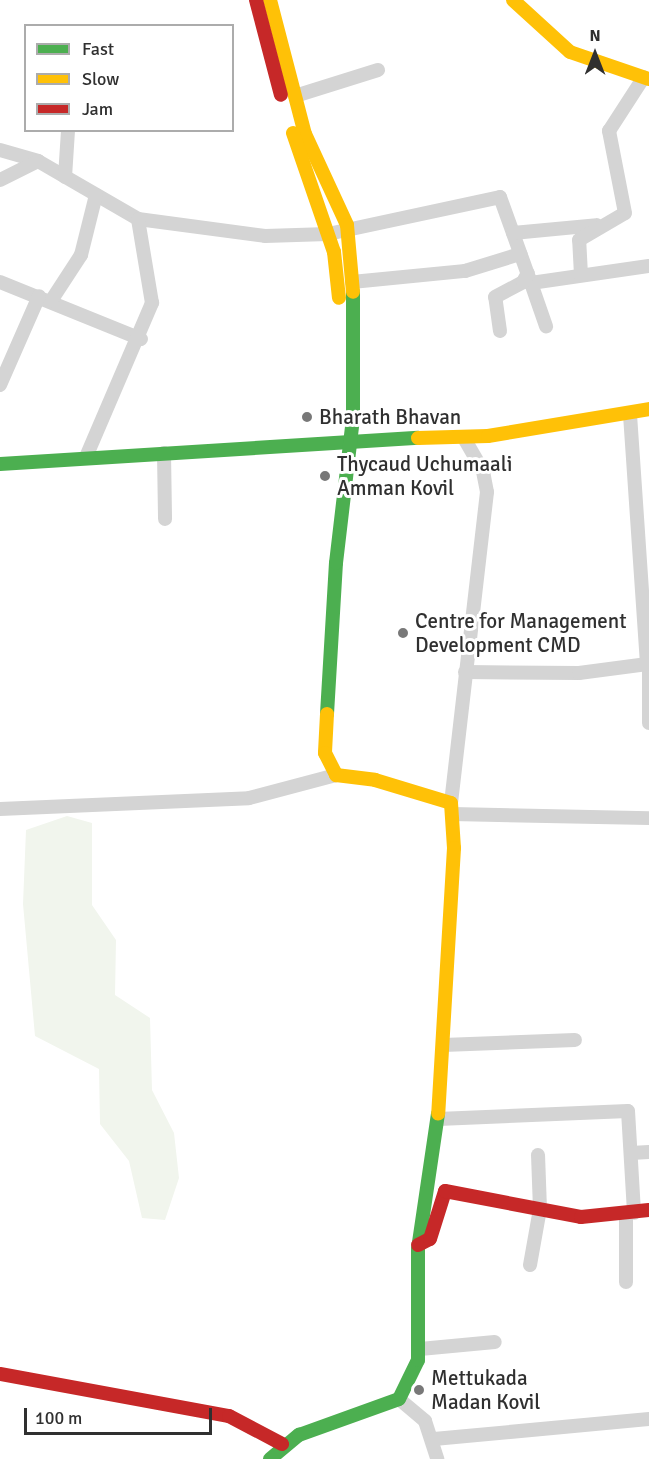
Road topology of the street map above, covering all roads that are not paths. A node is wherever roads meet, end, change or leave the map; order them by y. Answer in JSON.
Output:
{"nodes":[{"id":1,"x":256,"y":0,"type":"edge"},
{"id":2,"x":270,"y":0,"type":"edge"},
{"id":3,"x":513,"y":0,"type":"edge"},
{"id":4,"x":378,"y":70,"type":"dead end"},
{"id":5,"x":647,"y":78,"type":"edge"},
{"id":6,"x":296,"y":96,"type":"junction"},
{"id":7,"x":68,"y":132,"type":"edge"},
{"id":8,"x":0,"y":150,"type":"edge"},
{"id":9,"x":38,"y":161,"type":"junction"},
{"id":10,"x":65,"y":177,"type":"junction"},
{"id":11,"x":0,"y":180,"type":"edge"},
{"id":12,"x":96,"y":195,"type":"junction"},
{"id":13,"x":138,"y":219,"type":"junction"},
{"id":14,"x":604,"y":225,"type":"junction"},
{"id":15,"x":348,"y":232,"type":"junction"},
{"id":16,"x":513,"y":233,"type":"junction"},
{"id":17,"x":328,"y":234,"type":"junction"},
{"id":18,"x":520,"y":254,"type":"junction"},
{"id":19,"x":649,"y":266,"type":"edge"},
{"id":20,"x":581,"y":274,"type":"junction"},
{"id":21,"x":529,"y":278,"type":"junction"},
{"id":22,"x":0,"y":282,"type":"edge"},
{"id":23,"x":351,"y":282,"type":"junction"},
{"id":24,"x":45,"y":298,"type":"junction"},
{"id":25,"x":546,"y":326,"type":"dead end"},
{"id":26,"x":500,"y":331,"type":"dead end"},
{"id":27,"x":141,"y":339,"type":"junction"},
{"id":28,"x":0,"y":385,"type":"edge"},
{"id":29,"x":649,"y":409,"type":"edge"},
{"id":30,"x":630,"y":416,"type":"junction"},
{"id":31,"x":463,"y":437,"type":"junction"},
{"id":32,"x":347,"y":439,"type":"junction"},
{"id":33,"x":164,"y":453,"type":"junction"},
{"id":34,"x":86,"y":457,"type":"junction"},
{"id":35,"x":0,"y":464,"type":"edge"},
{"id":36,"x":165,"y":519,"type":"dead end"},
{"id":37,"x":648,"y":664,"type":"edge"},
{"id":38,"x":465,"y":672,"type":"junction"},
{"id":39,"x":649,"y":723,"type":"edge"},
{"id":40,"x":336,"y":775,"type":"junction"},
{"id":41,"x":452,"y":808,"type":"junction"},
{"id":42,"x":0,"y":809,"type":"edge"},
{"id":43,"x":649,"y":818,"type":"edge"},
{"id":44,"x":575,"y":1040,"type":"dead end"},
{"id":45,"x":443,"y":1046,"type":"junction"},
{"id":46,"x":438,"y":1119,"type":"junction"},
{"id":47,"x":649,"y":1152,"type":"edge"},
{"id":48,"x":631,"y":1153,"type":"junction"},
{"id":49,"x":538,"y":1155,"type":"dead end"},
{"id":50,"x":540,"y":1209,"type":"junction"},
{"id":51,"x":649,"y":1210,"type":"edge"},
{"id":52,"x":630,"y":1213,"type":"junction"},
{"id":53,"x":418,"y":1245,"type":"junction"},
{"id":54,"x":530,"y":1265,"type":"dead end"},
{"id":55,"x":626,"y":1282,"type":"dead end"},
{"id":56,"x":495,"y":1342,"type":"dead end"},
{"id":57,"x":420,"y":1349,"type":"junction"},
{"id":58,"x":0,"y":1374,"type":"edge"},
{"id":59,"x":399,"y":1399,"type":"junction"},
{"id":60,"x":649,"y":1419,"type":"edge"},
{"id":61,"x":434,"y":1439,"type":"junction"},
{"id":62,"x":282,"y":1444,"type":"junction"},
{"id":63,"x":270,"y":1459,"type":"edge"},
{"id":64,"x":437,"y":1459,"type":"edge"}],
"edges":[{"from":1,"to":17,"type":"main road"},
{"from":2,"to":6,"type":"main road"},
{"from":3,"to":5,"type":"main road"},
{"from":4,"to":6,"type":"street"},
{"from":5,"to":14,"type":"street"},
{"from":6,"to":15,"type":"main road"},
{"from":7,"to":10,"type":"street"},
{"from":8,"to":9,"type":"street"},
{"from":9,"to":10,"type":"street"},
{"from":9,"to":11,"type":"street"},
{"from":10,"to":12,"type":"street"},
{"from":12,"to":13,"type":"street"},
{"from":12,"to":24,"type":"street"},
{"from":13,"to":17,"type":"street"},
{"from":13,"to":27,"type":"street"},
{"from":14,"to":16,"type":"street"},
{"from":14,"to":20,"type":"street"},
{"from":15,"to":16,"type":"street"},
{"from":15,"to":17,"type":"street"},
{"from":15,"to":23,"type":"main road"},
{"from":16,"to":18,"type":"street"},
{"from":17,"to":32,"type":"main road"},
{"from":18,"to":21,"type":"street"},
{"from":18,"to":23,"type":"street"},
{"from":19,"to":20,"type":"street"},
{"from":20,"to":21,"type":"street"},
{"from":21,"to":25,"type":"street"},
{"from":21,"to":26,"type":"street"},
{"from":22,"to":24,"type":"street"},
{"from":23,"to":32,"type":"main road"},
{"from":24,"to":27,"type":"street"},
{"from":24,"to":28,"type":"street"},
{"from":27,"to":34,"type":"street"},
{"from":29,"to":30,"type":"main road"},
{"from":30,"to":31,"type":"main road"},
{"from":30,"to":37,"type":"street"},
{"from":31,"to":32,"type":"main road"},
{"from":31,"to":38,"type":"street"},
{"from":32,"to":33,"type":"main road"},
{"from":32,"to":40,"type":"main road"},
{"from":33,"to":34,"type":"main road"},
{"from":33,"to":36,"type":"street"},
{"from":34,"to":35,"type":"main road"},
{"from":37,"to":38,"type":"street"},
{"from":37,"to":39,"type":"street"},
{"from":38,"to":41,"type":"street"},
{"from":40,"to":41,"type":"main road"},
{"from":40,"to":42,"type":"street"},
{"from":41,"to":43,"type":"street"},
{"from":41,"to":45,"type":"main road"},
{"from":44,"to":45,"type":"street"},
{"from":45,"to":46,"type":"main road"},
{"from":46,"to":48,"type":"street"},
{"from":46,"to":53,"type":"main road"},
{"from":47,"to":48,"type":"street"},
{"from":48,"to":52,"type":"street"},
{"from":49,"to":50,"type":"street"},
{"from":50,"to":52,"type":"main road"},
{"from":50,"to":53,"type":"main road"},
{"from":50,"to":54,"type":"street"},
{"from":51,"to":52,"type":"main road"},
{"from":52,"to":55,"type":"street"},
{"from":53,"to":57,"type":"main road"},
{"from":56,"to":57,"type":"street"},
{"from":57,"to":59,"type":"main road"},
{"from":58,"to":62,"type":"main road"},
{"from":59,"to":61,"type":"street"},
{"from":59,"to":62,"type":"main road"},
{"from":60,"to":61,"type":"street"},
{"from":61,"to":64,"type":"street"},
{"from":62,"to":63,"type":"main road"}]}
